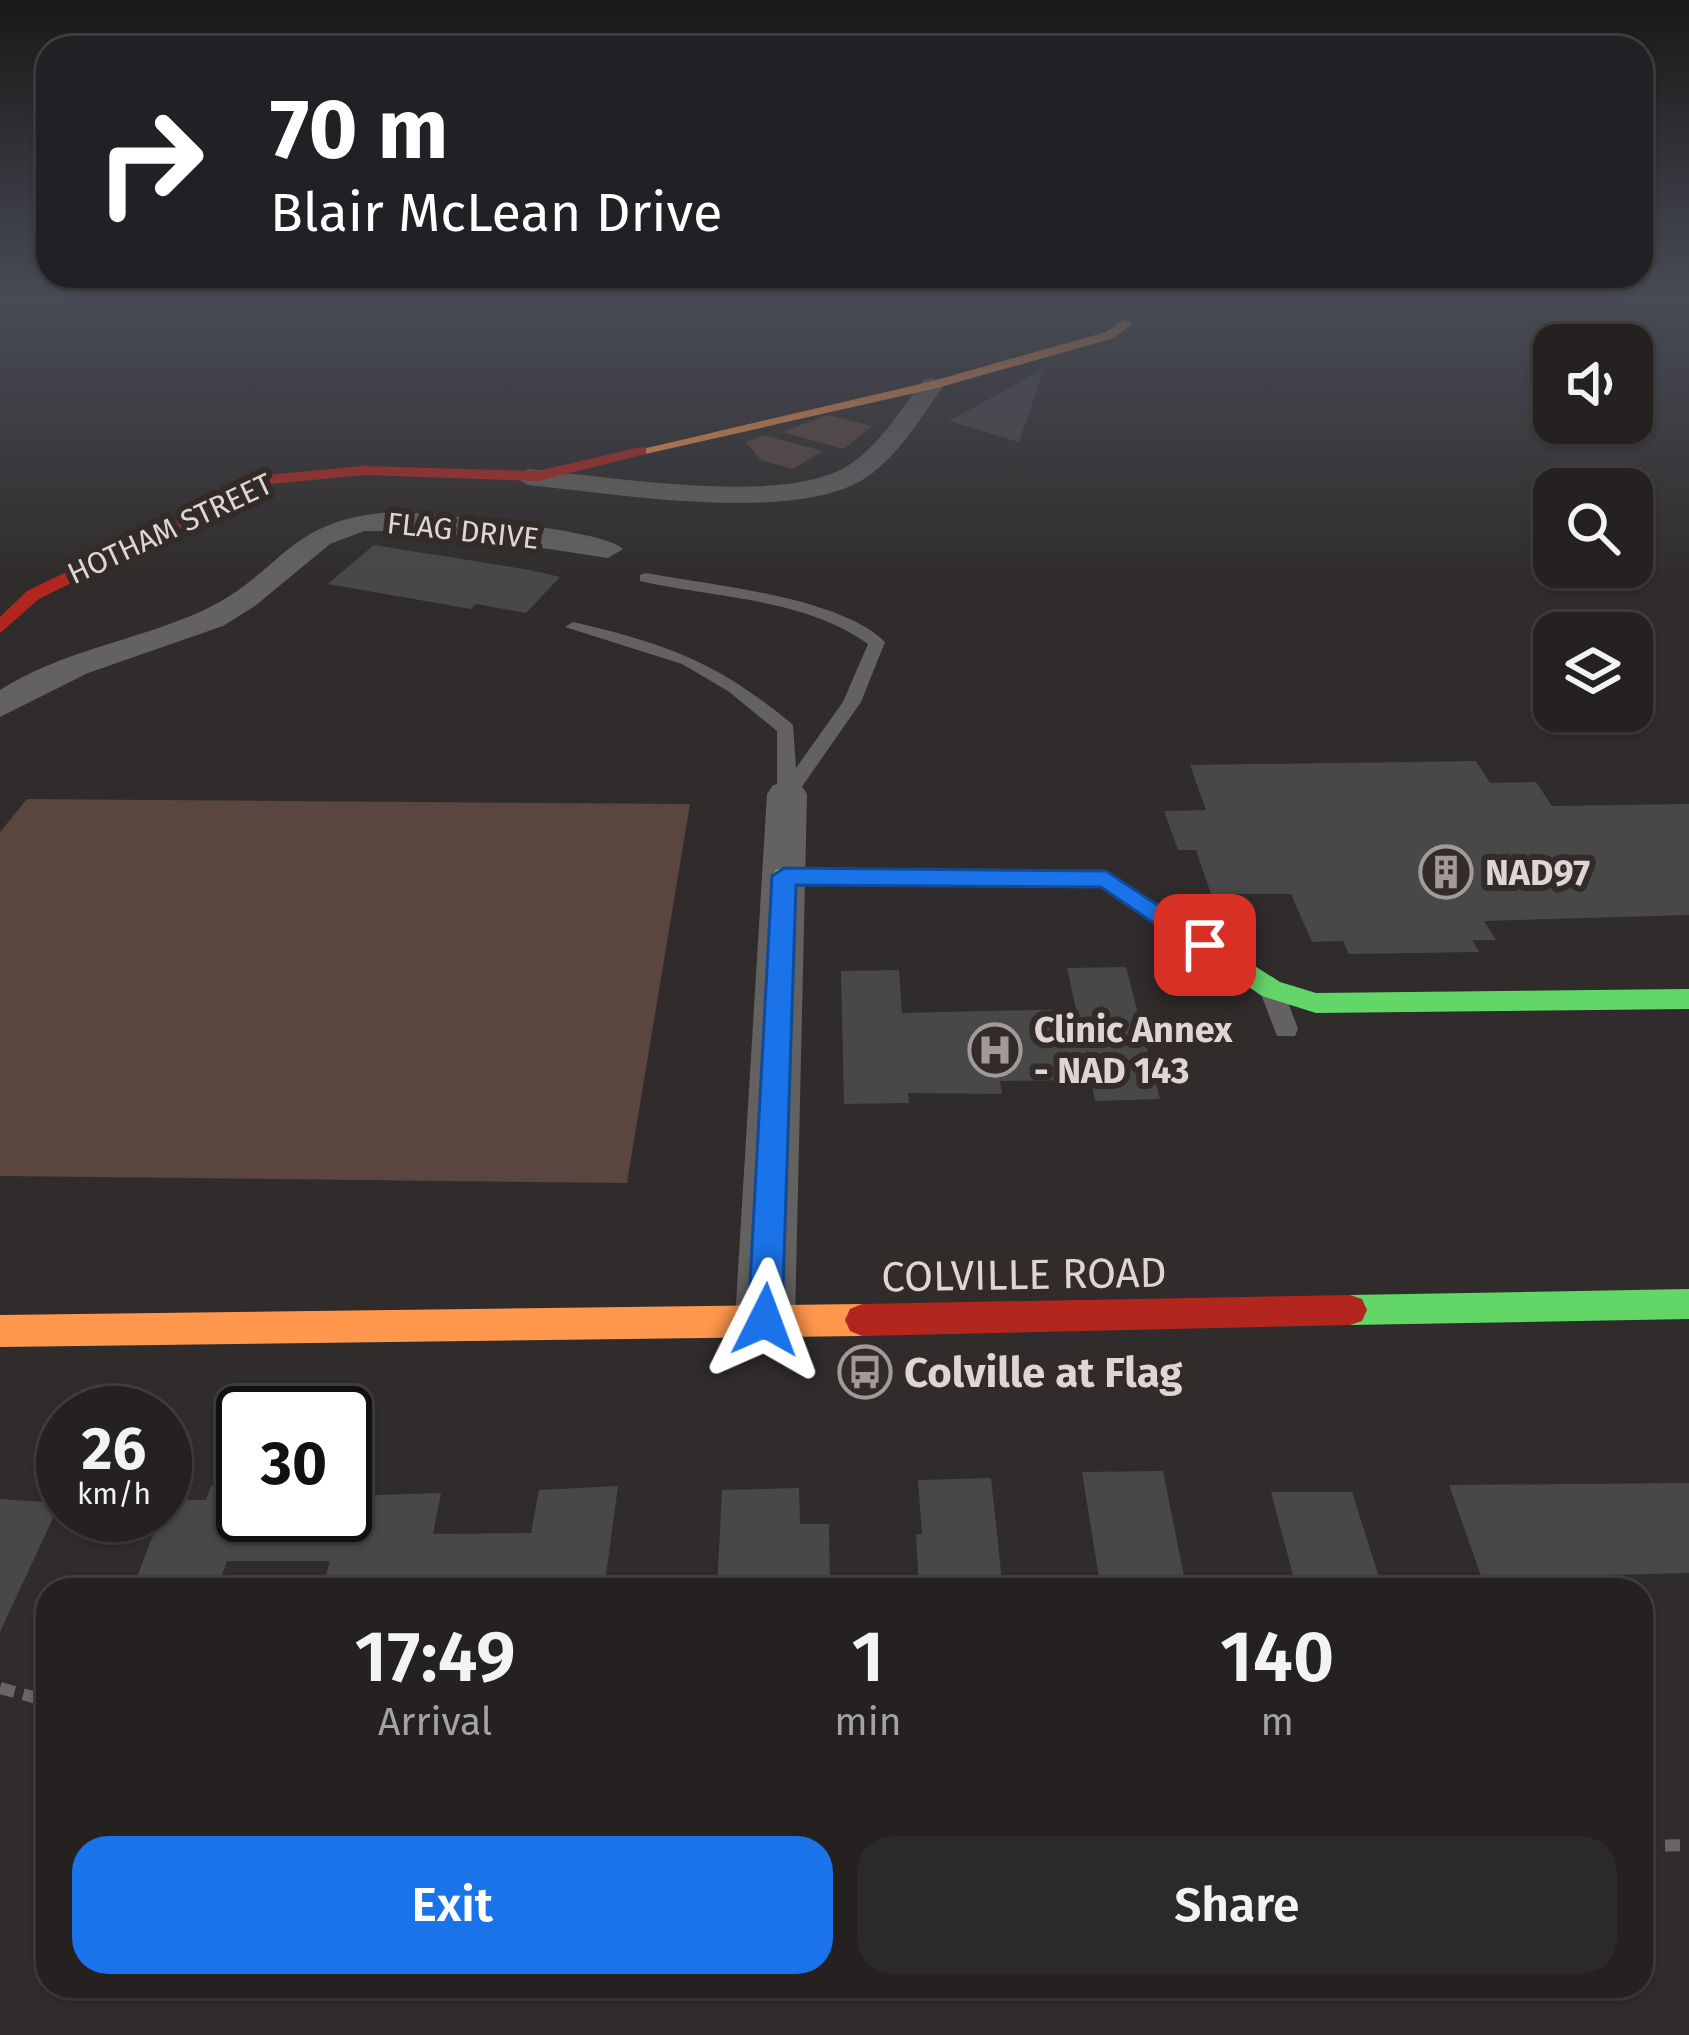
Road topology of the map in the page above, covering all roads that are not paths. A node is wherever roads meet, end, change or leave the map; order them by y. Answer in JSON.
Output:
{"nodes":[{"id":1,"x":893,"y":394,"type":"edge"},
{"id":2,"x":925,"y":394,"type":"edge"},
{"id":3,"x":528,"y":477,"type":"junction"},
{"id":4,"x":608,"y":549,"type":"dead end"},
{"id":5,"x":646,"y":578,"type":"dead end"},
{"id":6,"x":0,"y":627,"type":"edge"},
{"id":7,"x":573,"y":627,"type":"dead end"},
{"id":8,"x":1,"y":701,"type":"edge"},
{"id":9,"x":787,"y":794,"type":"junction"},
{"id":10,"x":784,"y":876,"type":"junction"},
{"id":11,"x":1270,"y":989,"type":"junction"},
{"id":12,"x":1689,"y":999,"type":"edge"},
{"id":13,"x":1286,"y":1029,"type":"dead end"},
{"id":14,"x":1689,"y":1304,"type":"edge"},
{"id":15,"x":765,"y":1320,"type":"junction"},
{"id":16,"x":0,"y":1331,"type":"edge"}],
"edges":[{"from":1,"to":3,"type":"street","name":"HOTHAM STREET"},
{"from":2,"to":3,"type":"street"},
{"from":3,"to":6,"type":"street","name":"HOTHAM STREET"},
{"from":4,"to":8,"type":"street","name":"FLAG DRIVE"},
{"from":5,"to":9,"type":"lane"},
{"from":7,"to":9,"type":"lane"},
{"from":9,"to":10,"type":"street"},
{"from":10,"to":11,"type":"street"},
{"from":10,"to":15,"type":"street"},
{"from":11,"to":12,"type":"street"},
{"from":11,"to":13,"type":"lane"},
{"from":14,"to":15,"type":"street","name":"COLVILLE ROAD"},
{"from":15,"to":16,"type":"street","name":"COLVILLE ROAD"}]}
